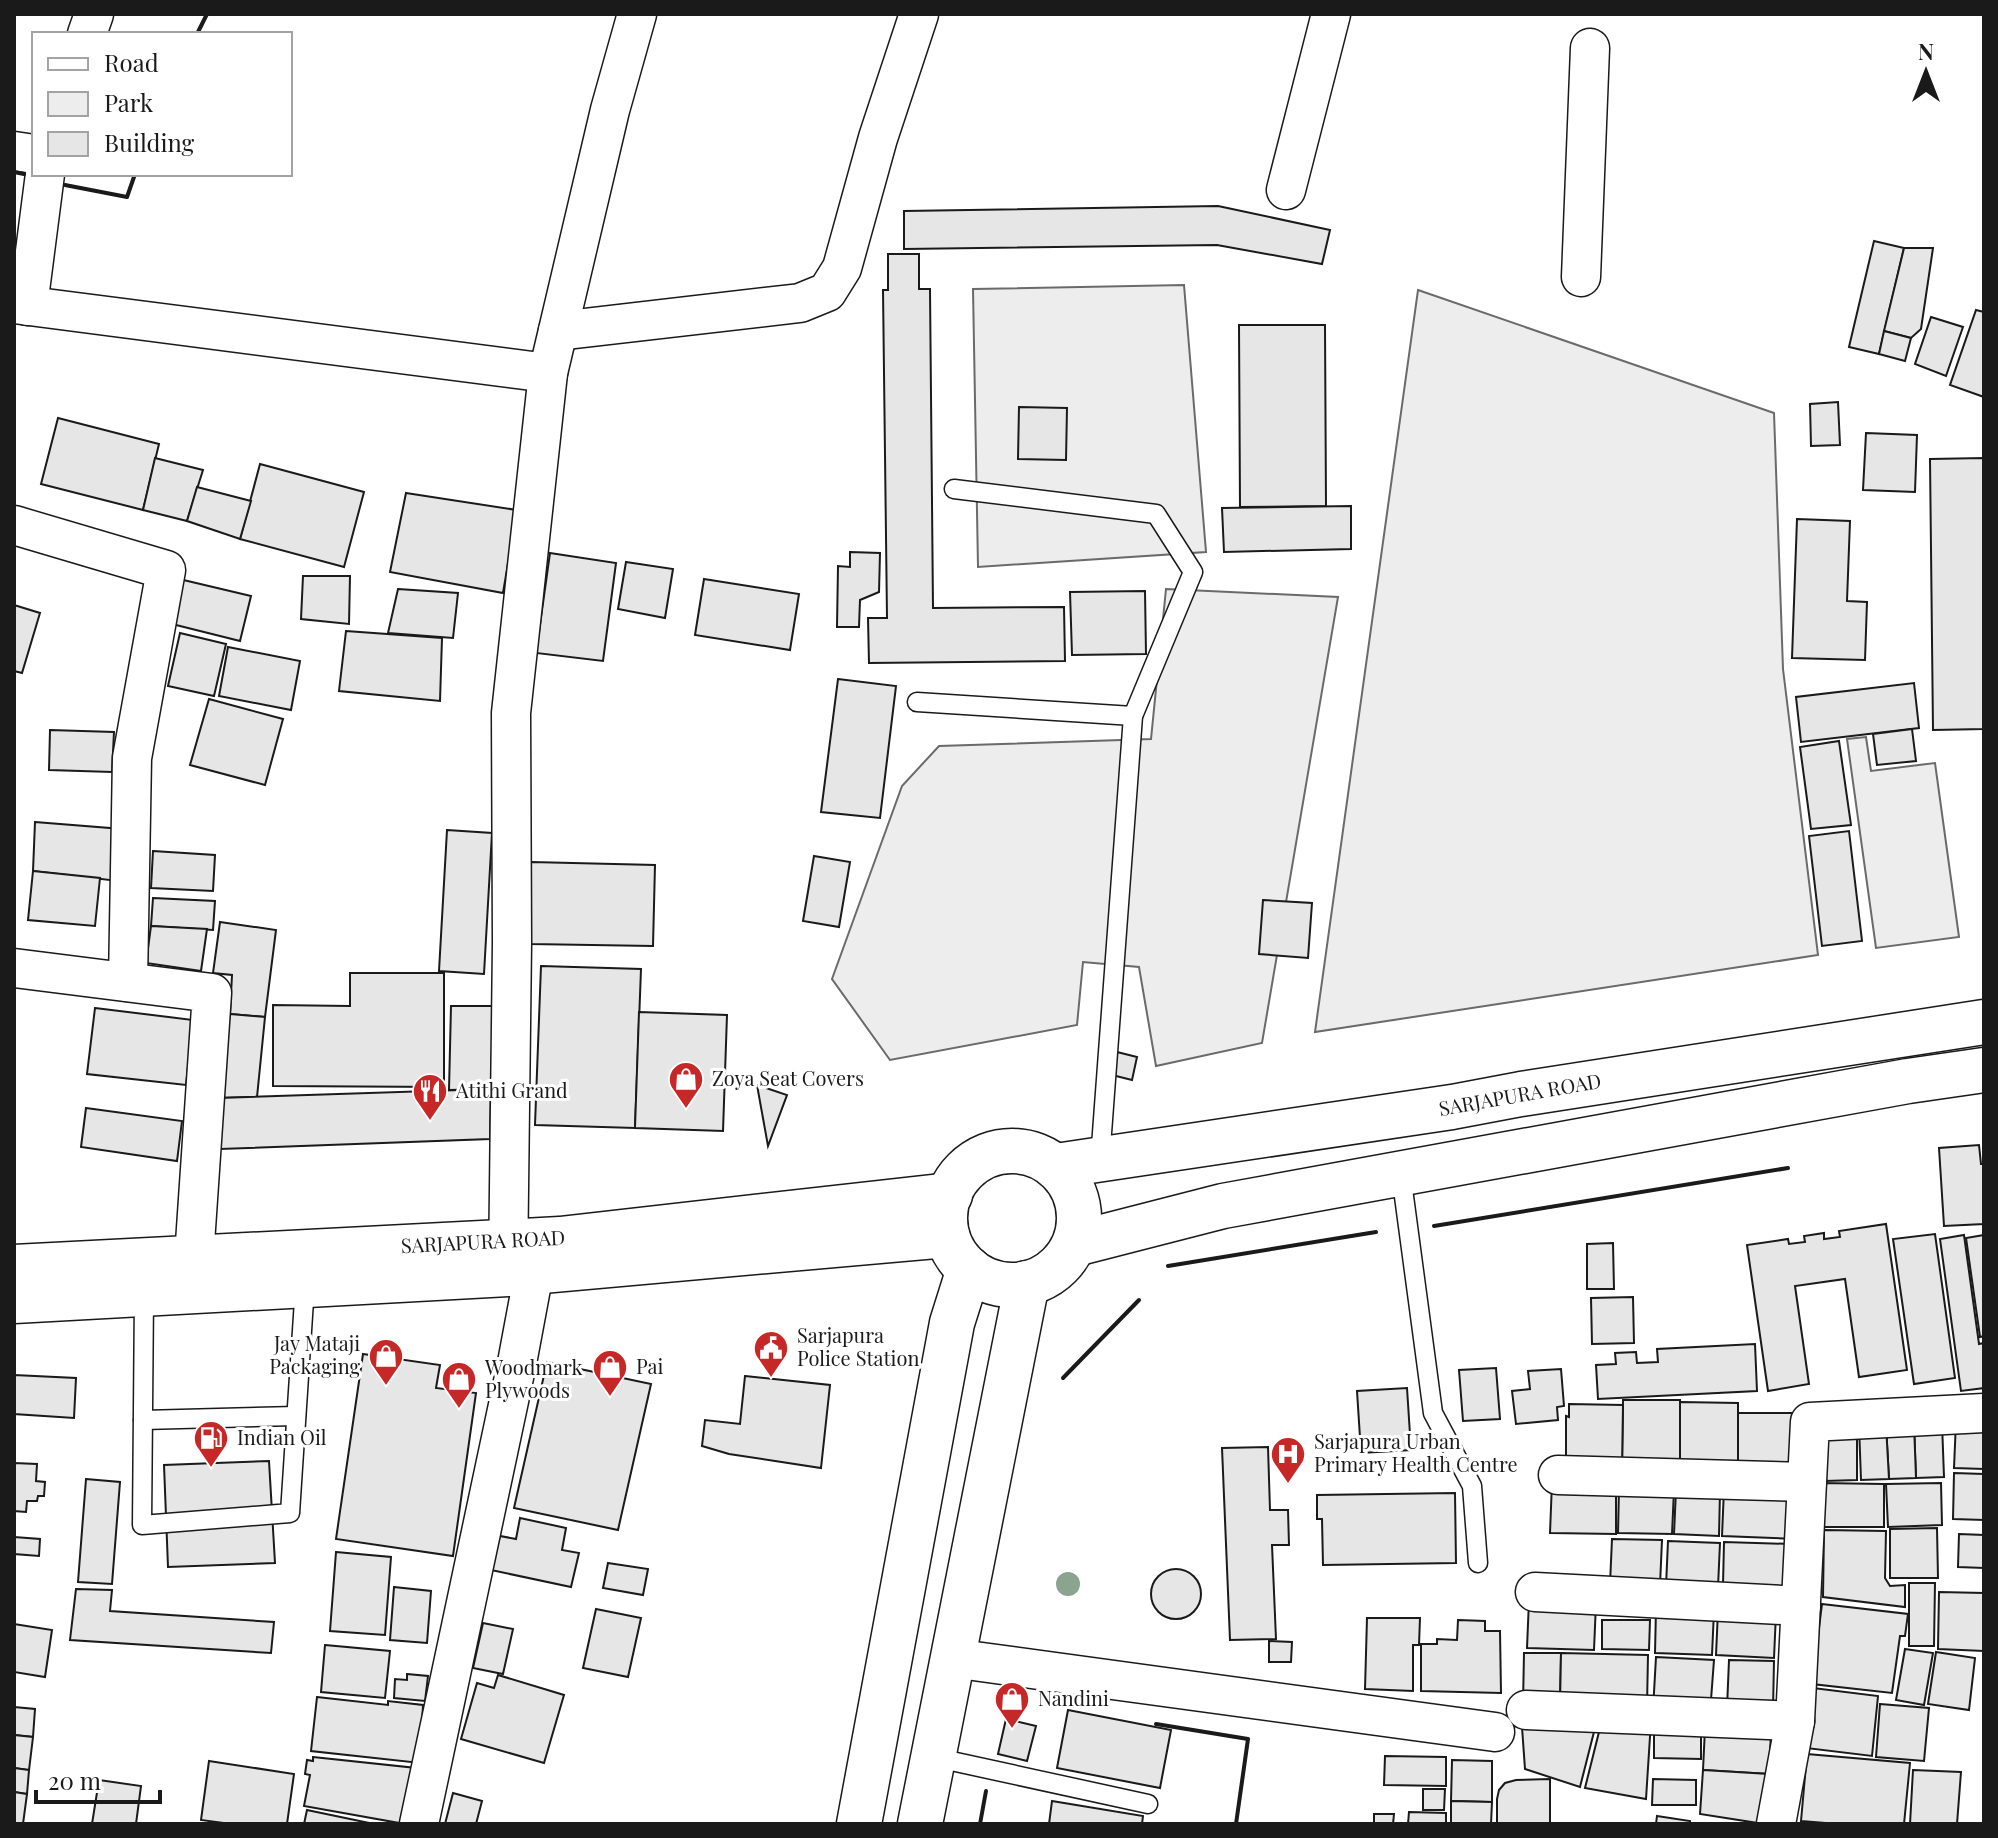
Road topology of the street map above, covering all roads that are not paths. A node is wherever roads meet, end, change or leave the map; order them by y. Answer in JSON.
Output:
{"nodes":[{"id":1,"x":637,"y":14,"type":"edge"},
{"id":2,"x":919,"y":14,"type":"edge"},
{"id":3,"x":1331,"y":14,"type":"edge"},
{"id":4,"x":1590,"y":48,"type":"dead end"},
{"id":5,"x":45,"y":176,"type":"edge"},
{"id":6,"x":1286,"y":190,"type":"dead end"},
{"id":7,"x":1581,"y":277,"type":"dead end"},
{"id":8,"x":21,"y":305,"type":"edge"},
{"id":9,"x":558,"y":331,"type":"junction"},
{"id":10,"x":548,"y":373,"type":"junction"},
{"id":11,"x":954,"y":489,"type":"dead end"},
{"id":12,"x":14,"y":525,"type":"edge"},
{"id":13,"x":917,"y":702,"type":"dead end"},
{"id":14,"x":1133,"y":716,"type":"junction"},
{"id":15,"x":14,"y":968,"type":"edge"},
{"id":16,"x":128,"y":982,"type":"junction"},
{"id":17,"x":1984,"y":1022,"type":"edge"},
{"id":18,"x":1984,"y":1070,"type":"edge"},
{"id":19,"x":1521,"y":1094,"type":"junction"},
{"id":20,"x":1536,"y":1149,"type":"junction"},
{"id":21,"x":1100,"y":1160,"type":"junction"},
{"id":22,"x":1056,"y":1166,"type":"junction"},
{"id":23,"x":1401,"y":1174,"type":"junction"},
{"id":24,"x":955,"y":1233,"type":"junction"},
{"id":25,"x":1075,"y":1244,"type":"junction"},
{"id":26,"x":194,"y":1258,"type":"junction"},
{"id":27,"x":517,"y":1262,"type":"junction"},
{"id":28,"x":14,"y":1267,"type":"edge"},
{"id":29,"x":1027,"y":1283,"type":"junction"},
{"id":30,"x":121,"y":1284,"type":"junction"},
{"id":31,"x":305,"y":1285,"type":"junction"},
{"id":32,"x":14,"y":1301,"type":"edge"},
{"id":33,"x":1984,"y":1413,"type":"edge"},
{"id":34,"x":296,"y":1416,"type":"junction"},
{"id":35,"x":143,"y":1420,"type":"junction"},
{"id":36,"x":1558,"y":1475,"type":"dead end"},
{"id":37,"x":1807,"y":1482,"type":"junction"},
{"id":38,"x":1478,"y":1563,"type":"dead end"},
{"id":39,"x":1535,"y":1592,"type":"dead end"},
{"id":40,"x":1801,"y":1606,"type":"junction"},
{"id":41,"x":952,"y":1658,"type":"junction"},
{"id":42,"x":1526,"y":1710,"type":"dead end"},
{"id":43,"x":1795,"y":1721,"type":"junction"},
{"id":44,"x":1495,"y":1732,"type":"dead end"},
{"id":45,"x":933,"y":1757,"type":"junction"},
{"id":46,"x":1148,"y":1804,"type":"dead end"},
{"id":47,"x":419,"y":1824,"type":"edge"},
{"id":48,"x":859,"y":1824,"type":"edge"},
{"id":49,"x":920,"y":1824,"type":"edge"},
{"id":50,"x":1776,"y":1824,"type":"edge"}],
"edges":[{"from":1,"to":9,"type":"street"},
{"from":2,"to":9,"type":"street"},
{"from":3,"to":6,"type":"street"},
{"from":4,"to":7,"type":"street"},
{"from":5,"to":8,"type":"street"},
{"from":8,"to":10,"type":"street"},
{"from":9,"to":10,"type":"street"},
{"from":10,"to":27,"type":"street"},
{"from":11,"to":14,"type":"lane"},
{"from":12,"to":16,"type":"street"},
{"from":13,"to":14,"type":"lane"},
{"from":14,"to":21,"type":"lane"},
{"from":15,"to":16,"type":"street"},
{"from":16,"to":26,"type":"street"},
{"from":17,"to":19,"type":"main road","name":"SARJAPURA ROAD"},
{"from":18,"to":20,"type":"main road"},
{"from":19,"to":20,"type":"main road"},
{"from":19,"to":21,"type":"main road","name":"SARJAPURA ROAD"},
{"from":20,"to":23,"type":"main road"},
{"from":21,"to":22,"type":"main road","name":"SARJAPURA ROAD"},
{"from":22,"to":24,"type":"main road"},
{"from":22,"to":25,"type":"main road"},
{"from":23,"to":25,"type":"main road"},
{"from":23,"to":38,"type":"lane"},
{"from":24,"to":27,"type":"main road","name":"SARJAPURA ROAD"},
{"from":24,"to":29,"type":"main road"},
{"from":24,"to":48,"type":"main road"},
{"from":25,"to":29,"type":"main road"},
{"from":26,"to":27,"type":"main road","name":"SARJAPURA ROAD"},
{"from":26,"to":30,"type":"main road","name":"SARJAPURA ROAD"},
{"from":27,"to":31,"type":"main road","name":"SARJAPURA ROAD"},
{"from":27,"to":47,"type":"street"},
{"from":28,"to":30,"type":"main road","name":"SARJAPURA ROAD"},
{"from":29,"to":41,"type":"main road"},
{"from":30,"to":31,"type":"main road","name":"SARJAPURA ROAD"},
{"from":30,"to":32,"type":"main road","name":"SARJAPURA ROAD"},
{"from":30,"to":35,"type":"lane"},
{"from":31,"to":34,"type":"lane"},
{"from":33,"to":37,"type":"street"},
{"from":34,"to":35,"type":"lane"},
{"from":34,"to":35,"type":"lane"},
{"from":36,"to":37,"type":"street"},
{"from":37,"to":40,"type":"street"},
{"from":39,"to":40,"type":"street"},
{"from":40,"to":43,"type":"street"},
{"from":41,"to":44,"type":"street"},
{"from":41,"to":45,"type":"main road"},
{"from":42,"to":43,"type":"street"},
{"from":43,"to":50,"type":"street"},
{"from":45,"to":46,"type":"lane"},
{"from":45,"to":49,"type":"main road"}]}
